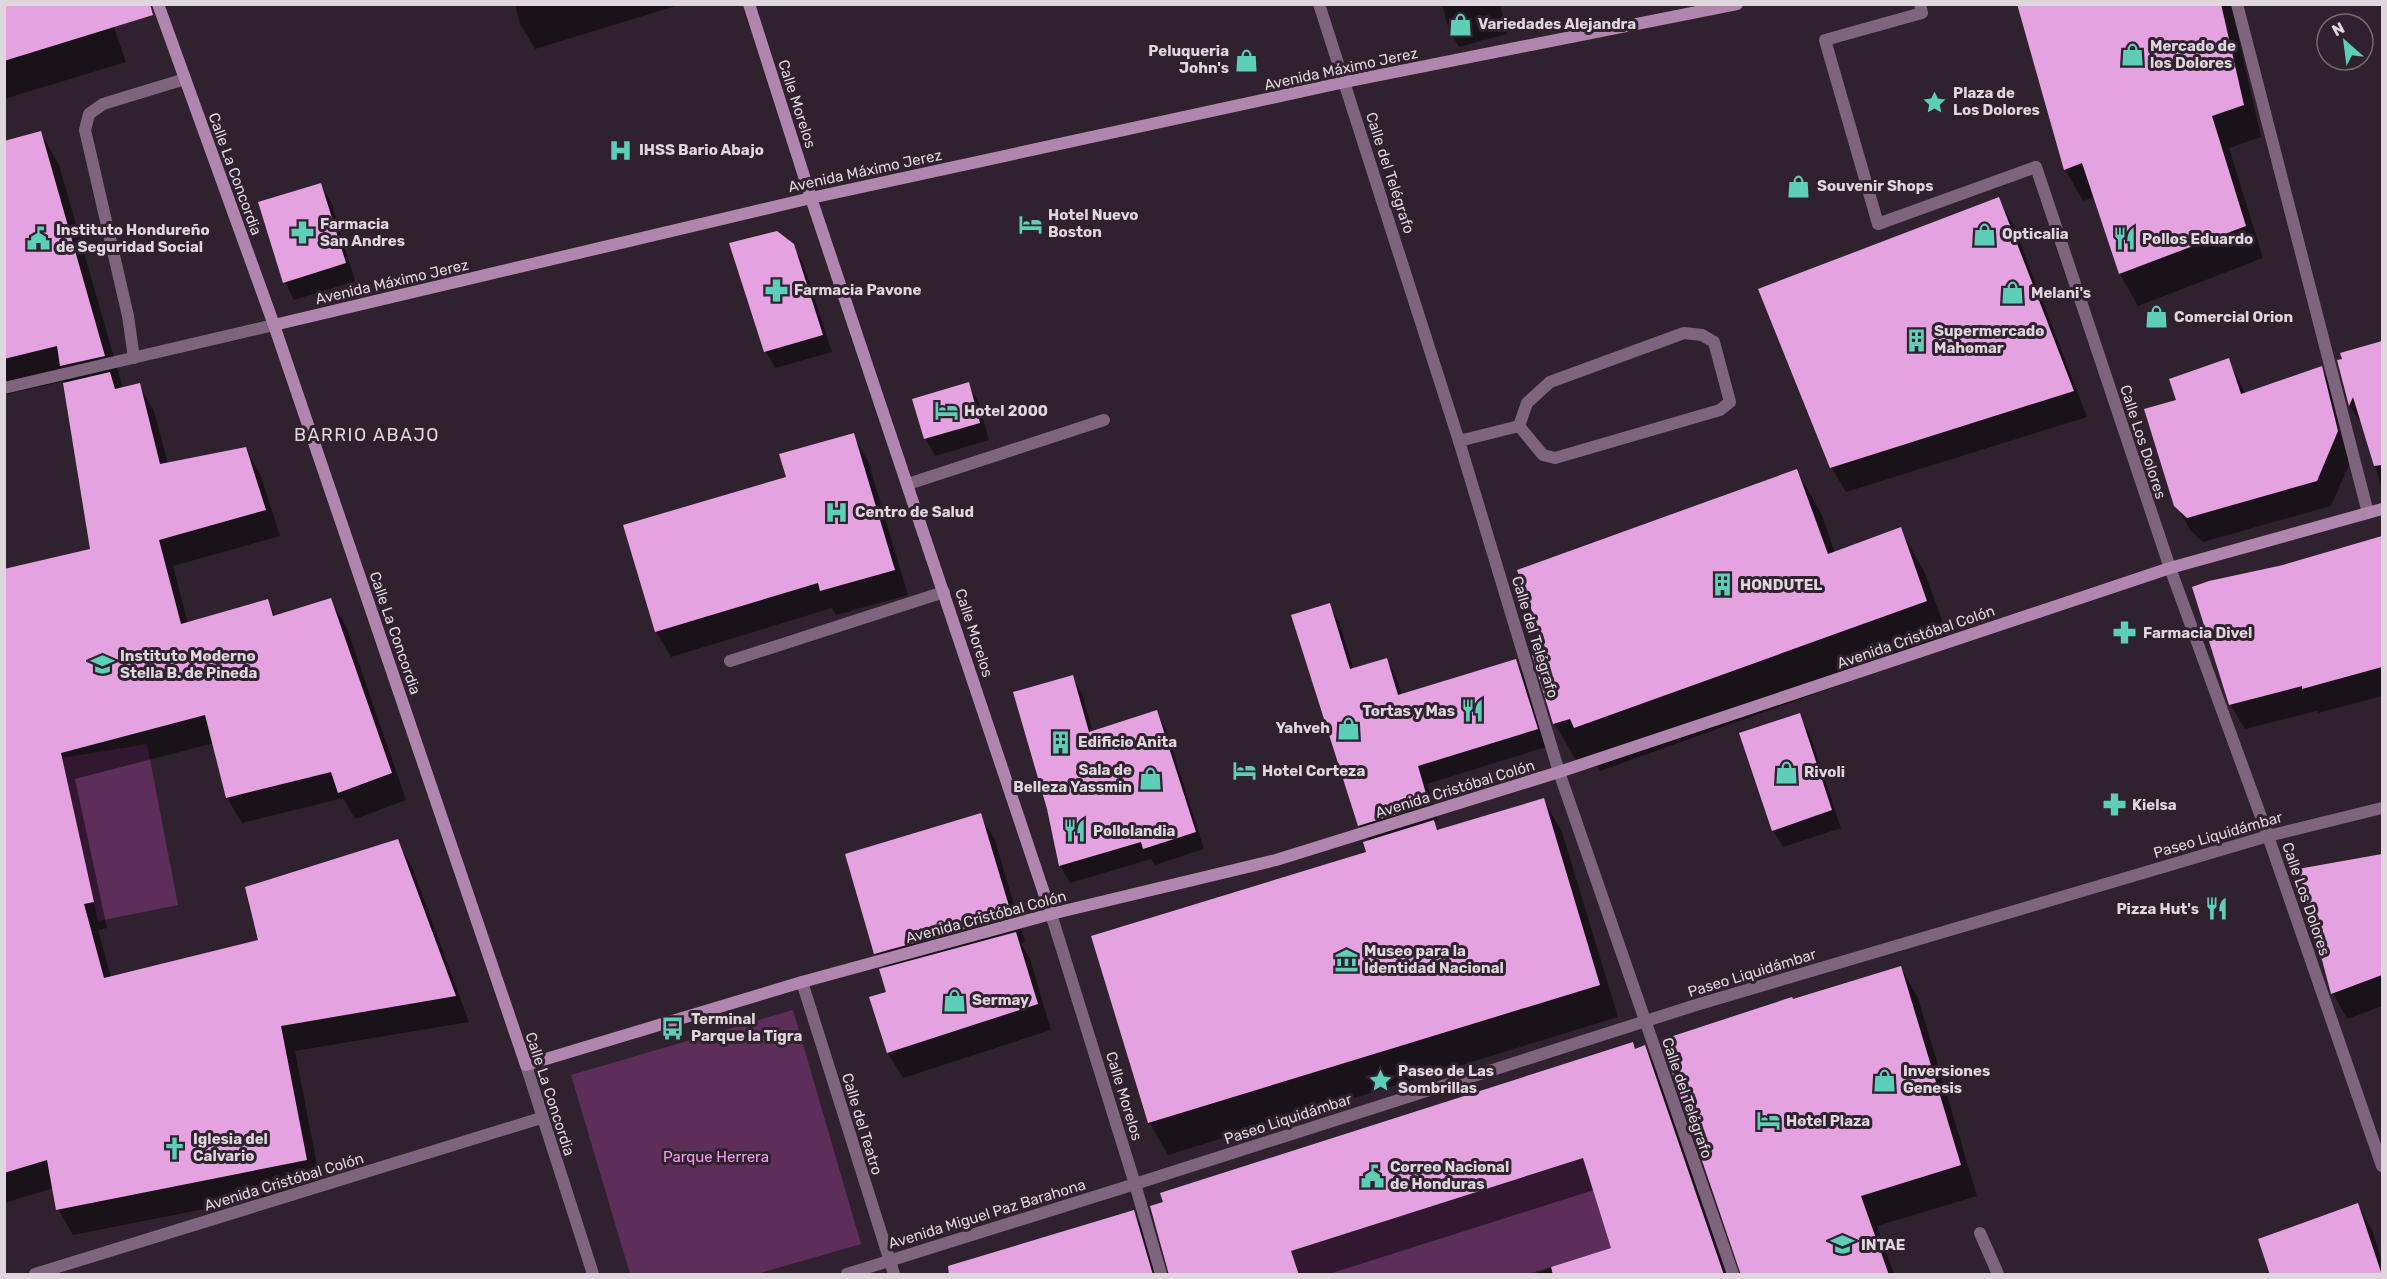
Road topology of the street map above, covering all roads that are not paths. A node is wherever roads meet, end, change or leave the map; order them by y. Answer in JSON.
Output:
{"nodes":[{"id":1,"x":158,"y":4,"type":"edge"},
{"id":2,"x":749,"y":4,"type":"edge"},
{"id":3,"x":1319,"y":4,"type":"edge"},
{"id":4,"x":1737,"y":4,"type":"edge"},
{"id":5,"x":1920,"y":4,"type":"edge"},
{"id":6,"x":2237,"y":4,"type":"edge"},
{"id":7,"x":184,"y":79,"type":"junction"},
{"id":8,"x":1345,"y":82,"type":"junction"},
{"id":9,"x":811,"y":198,"type":"junction"},
{"id":10,"x":274,"y":325,"type":"junction"},
{"id":11,"x":134,"y":358,"type":"junction"},
{"id":12,"x":4,"y":388,"type":"edge"},
{"id":13,"x":1104,"y":420,"type":"dead end"},
{"id":14,"x":1519,"y":426,"type":"junction"},
{"id":15,"x":1459,"y":441,"type":"junction"},
{"id":16,"x":908,"y":484,"type":"junction"},
{"id":17,"x":2382,"y":509,"type":"edge"},
{"id":18,"x":2368,"y":513,"type":"junction"},
{"id":19,"x":2169,"y":568,"type":"junction"},
{"id":20,"x":944,"y":592,"type":"junction"},
{"id":21,"x":730,"y":661,"type":"dead end"},
{"id":22,"x":1559,"y":772,"type":"junction"},
{"id":23,"x":2382,"y":808,"type":"edge"},
{"id":24,"x":2268,"y":836,"type":"junction"},
{"id":25,"x":1051,"y":914,"type":"junction"},
{"id":26,"x":802,"y":982,"type":"junction"},
{"id":27,"x":1645,"y":1021,"type":"junction"},
{"id":28,"x":526,"y":1065,"type":"junction"},
{"id":29,"x":541,"y":1118,"type":"junction"},
{"id":30,"x":2382,"y":1166,"type":"edge"},
{"id":31,"x":1136,"y":1184,"type":"junction"},
{"id":32,"x":1980,"y":1233,"type":"dead end"},
{"id":33,"x":889,"y":1260,"type":"junction"},
{"id":34,"x":35,"y":1275,"type":"edge"},
{"id":35,"x":593,"y":1275,"type":"edge"},
{"id":36,"x":847,"y":1275,"type":"edge"},
{"id":37,"x":894,"y":1275,"type":"edge"},
{"id":38,"x":1161,"y":1275,"type":"edge"},
{"id":39,"x":1733,"y":1275,"type":"edge"},
{"id":40,"x":1998,"y":1275,"type":"edge"}],
"edges":[{"from":1,"to":7,"type":"main road","name":"Calle La Concordia"},
{"from":2,"to":9,"type":"main road","name":"Calle Morelos"},
{"from":3,"to":8,"type":"street","name":"Calle del Telégrafo"},
{"from":4,"to":8,"type":"main road","name":"Avenida Máximo Jerez"},
{"from":5,"to":19,"type":"street","name":"Calle Los Dolores"},
{"from":6,"to":18,"type":"street"},
{"from":7,"to":10,"type":"main road","name":"Calle La Concordia"},
{"from":7,"to":11,"type":"street"},
{"from":8,"to":9,"type":"main road","name":"Avenida Máximo Jerez"},
{"from":8,"to":15,"type":"street","name":"Calle del Telégrafo"},
{"from":9,"to":10,"type":"main road","name":"Avenida Máximo Jerez"},
{"from":9,"to":16,"type":"main road","name":"Calle Morelos"},
{"from":10,"to":11,"type":"street","name":"Avenida Máximo Jerez"},
{"from":10,"to":28,"type":"main road","name":"Calle La Concordia"},
{"from":11,"to":12,"type":"street","name":"Avenida Máximo Jerez"},
{"from":13,"to":16,"type":"street"},
{"from":14,"to":14,"type":"street"},
{"from":14,"to":15,"type":"street"},
{"from":15,"to":22,"type":"street","name":"Calle del Telégrafo"},
{"from":16,"to":20,"type":"main road","name":"Calle Morelos"},
{"from":17,"to":18,"type":"main road","name":"Avenida Cristóbal Colón"},
{"from":18,"to":19,"type":"main road","name":"Avenida Cristóbal Colón"},
{"from":19,"to":22,"type":"main road","name":"Avenida Cristóbal Colón"},
{"from":19,"to":24,"type":"street","name":"Calle Los Dolores"},
{"from":20,"to":21,"type":"street"},
{"from":20,"to":25,"type":"main road","name":"Calle Morelos"},
{"from":22,"to":25,"type":"main road","name":"Avenida Cristóbal Colón"},
{"from":22,"to":27,"type":"street","name":"Calle del Telégrafo"},
{"from":23,"to":24,"type":"street","name":"Paseo Liquidámbar"},
{"from":24,"to":27,"type":"street","name":"Paseo Liquidámbar"},
{"from":24,"to":30,"type":"street","name":"Calle Los Dolores"},
{"from":25,"to":26,"type":"main road","name":"Avenida Cristóbal Colón"},
{"from":25,"to":31,"type":"street","name":"Calle Morelos"},
{"from":26,"to":28,"type":"main road","name":"Avenida Cristóbal Colón"},
{"from":26,"to":33,"type":"street","name":"Calle del Teatro"},
{"from":27,"to":31,"type":"street","name":"Paseo Liquidámbar"},
{"from":27,"to":39,"type":"street","name":"Calle del Telégrafo"},
{"from":28,"to":29,"type":"street","name":"Calle La Concordia"},
{"from":29,"to":34,"type":"street","name":"Avenida Cristóbal Colón"},
{"from":29,"to":35,"type":"street","name":"Calle La Concordia"},
{"from":31,"to":33,"type":"street","name":"Avenida Miguel Paz Barahona"},
{"from":31,"to":38,"type":"street","name":"Calle Morelos"},
{"from":32,"to":40,"type":"street"},
{"from":33,"to":36,"type":"street","name":"Avenida Miguel Paz Barahona"},
{"from":33,"to":37,"type":"street","name":"Calle del Teatro"}]}
